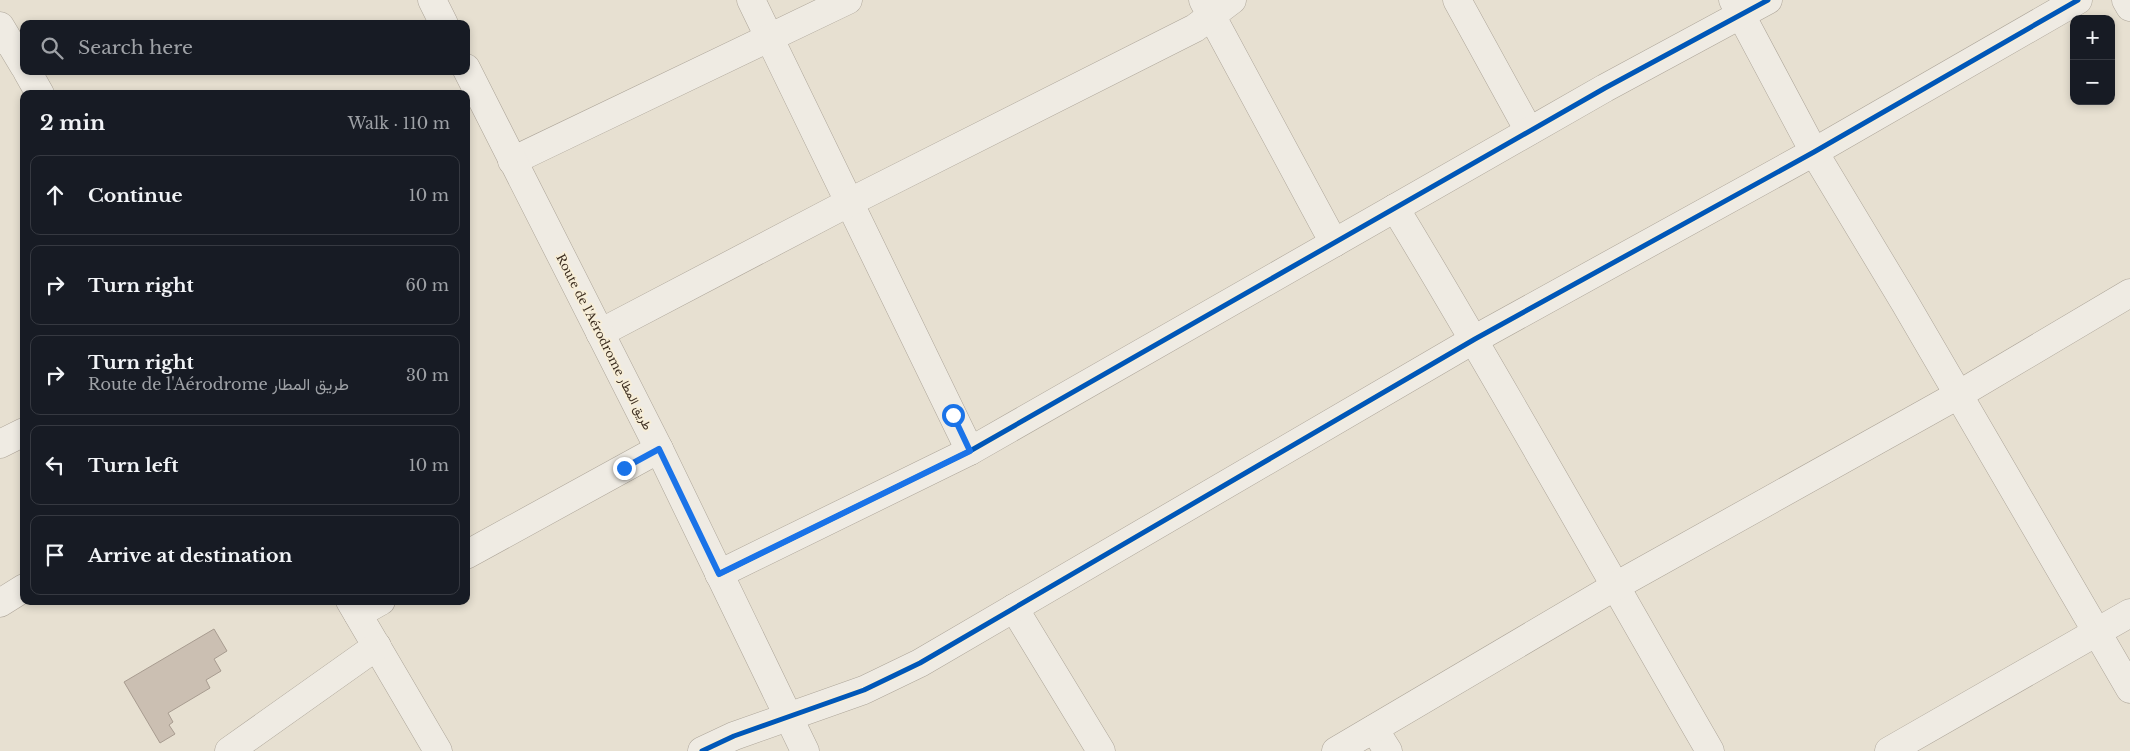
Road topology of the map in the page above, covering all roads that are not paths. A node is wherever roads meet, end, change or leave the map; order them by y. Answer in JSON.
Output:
{"nodes":[{"id":1,"x":432,"y":0,"type":"edge"},
{"id":2,"x":751,"y":0,"type":"edge"},
{"id":3,"x":848,"y":0,"type":"edge"},
{"id":4,"x":1457,"y":0,"type":"edge"},
{"id":5,"x":1768,"y":0,"type":"edge"},
{"id":6,"x":2078,"y":0,"type":"edge"},
{"id":7,"x":2126,"y":0,"type":"edge"},
{"id":8,"x":1216,"y":5,"type":"edge"},
{"id":9,"x":1737,"y":7,"type":"edge"},
{"id":10,"x":2130,"y":7,"type":"edge"},
{"id":11,"x":442,"y":20,"type":"edge"},
{"id":12,"x":0,"y":26,"type":"edge"},
{"id":13,"x":769,"y":38,"type":"junction"},
{"id":14,"x":20,"y":59,"type":"edge"},
{"id":15,"x":29,"y":75,"type":"edge"},
{"id":16,"x":469,"y":75,"type":"edge"},
{"id":17,"x":38,"y":90,"type":"edge"},
{"id":18,"x":1529,"y":132,"type":"junction"},
{"id":19,"x":1814,"y":152,"type":"junction"},
{"id":20,"x":512,"y":161,"type":"junction"},
{"id":21,"x":850,"y":202,"type":"junction"},
{"id":22,"x":1396,"y":208,"type":"junction"},
{"id":23,"x":1334,"y":243,"type":"junction"},
{"id":24,"x":2130,"y":293,"type":"edge"},
{"id":25,"x":600,"y":333,"type":"junction"},
{"id":26,"x":1475,"y":339,"type":"junction"},
{"id":27,"x":1958,"y":395,"type":"junction"},
{"id":28,"x":20,"y":434,"type":"edge"},
{"id":29,"x":0,"y":444,"type":"edge"},
{"id":30,"x":659,"y":449,"type":"junction"},
{"id":31,"x":970,"y":451,"type":"junction"},
{"id":32,"x":470,"y":552,"type":"edge"},
{"id":33,"x":719,"y":574,"type":"junction"},
{"id":34,"x":1614,"y":587,"type":"junction"},
{"id":35,"x":20,"y":590,"type":"edge"},
{"id":36,"x":0,"y":602,"type":"edge"},
{"id":37,"x":363,"y":605,"type":"edge"},
{"id":38,"x":1014,"y":608,"type":"junction"},
{"id":39,"x":2130,"y":613,"type":"edge"},
{"id":40,"x":2096,"y":632,"type":"junction"},
{"id":41,"x":377,"y":646,"type":"junction"},
{"id":42,"x":2130,"y":689,"type":"edge"},
{"id":43,"x":788,"y":717,"type":"junction"},
{"id":44,"x":1381,"y":740,"type":"edge"},
{"id":45,"x":229,"y":751,"type":"edge"},
{"id":46,"x":438,"y":751,"type":"edge"},
{"id":47,"x":702,"y":751,"type":"edge"},
{"id":48,"x":805,"y":751,"type":"edge"},
{"id":49,"x":1100,"y":751,"type":"edge"},
{"id":50,"x":1336,"y":751,"type":"edge"},
{"id":51,"x":1710,"y":751,"type":"edge"},
{"id":52,"x":1889,"y":751,"type":"edge"}],
"edges":[{"from":1,"to":11,"type":"street"},
{"from":2,"to":13,"type":"street"},
{"from":3,"to":13,"type":"street"},
{"from":4,"to":18,"type":"street"},
{"from":5,"to":9,"type":"street"},
{"from":6,"to":19,"type":"street"},
{"from":7,"to":10,"type":"street"},
{"from":8,"to":21,"type":"street"},
{"from":8,"to":23,"type":"street"},
{"from":9,"to":18,"type":"street"},
{"from":9,"to":19,"type":"street"},
{"from":12,"to":14,"type":"street"},
{"from":13,"to":20,"type":"street"},
{"from":13,"to":21,"type":"street"},
{"from":15,"to":17,"type":"street"},
{"from":16,"to":20,"type":"street","name":"Route de l'Aérodrome طريق المطار"},
{"from":18,"to":22,"type":"street"},
{"from":19,"to":26,"type":"street"},
{"from":19,"to":27,"type":"street"},
{"from":20,"to":25,"type":"street","name":"Route de l'Aérodrome طريق المطار"},
{"from":21,"to":25,"type":"street"},
{"from":21,"to":31,"type":"street"},
{"from":22,"to":23,"type":"street"},
{"from":22,"to":26,"type":"street"},
{"from":23,"to":31,"type":"street"},
{"from":24,"to":27,"type":"street"},
{"from":25,"to":30,"type":"street","name":"Route de l'Aérodrome طريق المطار"},
{"from":26,"to":34,"type":"street"},
{"from":26,"to":38,"type":"street"},
{"from":27,"to":34,"type":"street"},
{"from":27,"to":40,"type":"street"},
{"from":28,"to":29,"type":"street"},
{"from":30,"to":32,"type":"street"},
{"from":30,"to":33,"type":"street","name":"Route de l'Aérodrome طريق المطار"},
{"from":31,"to":33,"type":"street"},
{"from":33,"to":43,"type":"street","name":"Route de l'Aérodrome طريق المطار"},
{"from":34,"to":44,"type":"street"},
{"from":34,"to":51,"type":"street"},
{"from":35,"to":36,"type":"street"},
{"from":37,"to":41,"type":"street"},
{"from":38,"to":43,"type":"street"},
{"from":38,"to":49,"type":"street"},
{"from":39,"to":40,"type":"street"},
{"from":40,"to":42,"type":"street"},
{"from":40,"to":52,"type":"street"},
{"from":41,"to":45,"type":"street"},
{"from":41,"to":46,"type":"street"},
{"from":43,"to":47,"type":"street"},
{"from":43,"to":48,"type":"street","name":"Route de l'Aérodrome طريق المطار"},
{"from":44,"to":50,"type":"street"}]}
